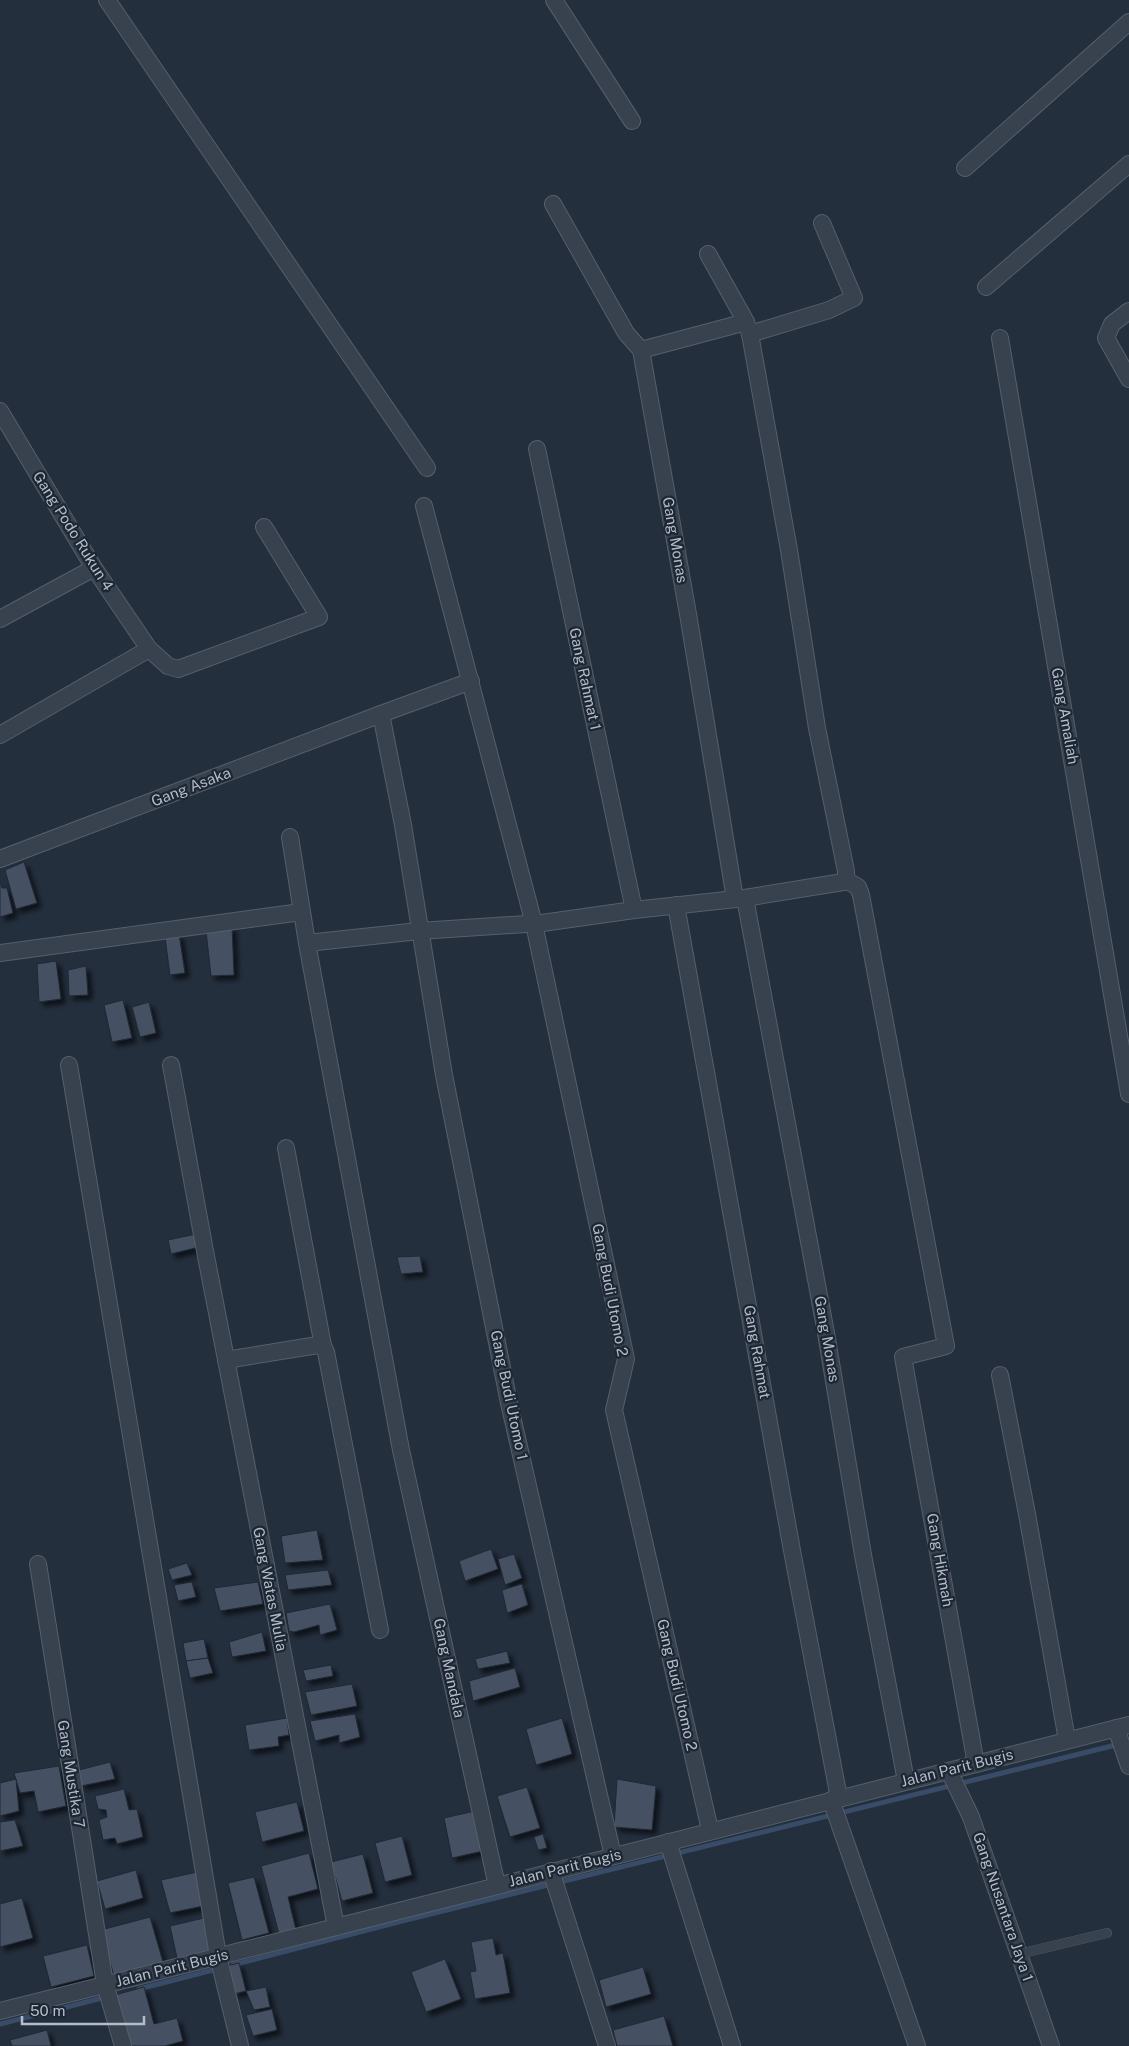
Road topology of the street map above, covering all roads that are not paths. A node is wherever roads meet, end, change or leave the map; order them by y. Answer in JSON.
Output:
{"nodes":[{"id":1,"x":107,"y":0,"type":"edge"},
{"id":2,"x":554,"y":0,"type":"edge"},
{"id":3,"x":1129,"y":22,"type":"edge"},
{"id":4,"x":632,"y":120,"type":"dead end"},
{"id":5,"x":1129,"y":164,"type":"edge"},
{"id":6,"x":965,"y":168,"type":"dead end"},
{"id":7,"x":553,"y":204,"type":"dead end"},
{"id":8,"x":822,"y":223,"type":"dead end"},
{"id":9,"x":708,"y":254,"type":"dead end"},
{"id":10,"x":986,"y":287,"type":"dead end"},
{"id":11,"x":1129,"y":311,"type":"edge"},
{"id":12,"x":748,"y":328,"type":"junction"},
{"id":13,"x":1000,"y":338,"type":"dead end"},
{"id":14,"x":641,"y":350,"type":"junction"},
{"id":15,"x":1129,"y":379,"type":"edge"},
{"id":16,"x":0,"y":411,"type":"edge"},
{"id":17,"x":537,"y":449,"type":"dead end"},
{"id":18,"x":427,"y":468,"type":"dead end"},
{"id":19,"x":424,"y":506,"type":"dead end"},
{"id":20,"x":264,"y":527,"type":"dead end"},
{"id":21,"x":94,"y":568,"type":"junction"},
{"id":22,"x":0,"y":619,"type":"edge"},
{"id":23,"x":149,"y":649,"type":"junction"},
{"id":24,"x":471,"y":681,"type":"junction"},
{"id":25,"x":381,"y":714,"type":"junction"},
{"id":26,"x":0,"y":735,"type":"edge"},
{"id":27,"x":290,"y":838,"type":"dead end"},
{"id":28,"x":0,"y":860,"type":"edge"},
{"id":29,"x":846,"y":880,"type":"junction"},
{"id":30,"x":740,"y":898,"type":"junction"},
{"id":31,"x":676,"y":905,"type":"junction"},
{"id":32,"x":634,"y":910,"type":"junction"},
{"id":33,"x":301,"y":912,"type":"junction"},
{"id":34,"x":534,"y":924,"type":"junction"},
{"id":35,"x":419,"y":931,"type":"junction"},
{"id":36,"x":307,"y":943,"type":"junction"},
{"id":37,"x":0,"y":954,"type":"edge"},
{"id":38,"x":69,"y":1065,"type":"dead end"},
{"id":39,"x":171,"y":1065,"type":"dead end"},
{"id":40,"x":1129,"y":1094,"type":"edge"},
{"id":41,"x":286,"y":1148,"type":"dead end"},
{"id":42,"x":323,"y":1346,"type":"junction"},
{"id":43,"x":226,"y":1360,"type":"junction"},
{"id":44,"x":1000,"y":1375,"type":"dead end"},
{"id":45,"x":38,"y":1564,"type":"dead end"},
{"id":46,"x":380,"y":1630,"type":"dead end"},
{"id":47,"x":1121,"y":1727,"type":"edge"},
{"id":48,"x":1067,"y":1740,"type":"junction"},
{"id":49,"x":976,"y":1764,"type":"junction"},
{"id":50,"x":1129,"y":1766,"type":"edge"},
{"id":51,"x":949,"y":1771,"type":"junction"},
{"id":52,"x":906,"y":1782,"type":"junction"},
{"id":53,"x":835,"y":1799,"type":"junction"},
{"id":54,"x":710,"y":1830,"type":"junction"},
{"id":55,"x":668,"y":1842,"type":"junction"},
{"id":56,"x":613,"y":1856,"type":"junction"},
{"id":57,"x":551,"y":1871,"type":"junction"},
{"id":58,"x":497,"y":1886,"type":"junction"},
{"id":59,"x":336,"y":1927,"type":"junction"},
{"id":60,"x":1107,"y":1933,"type":"dead end"},
{"id":61,"x":1019,"y":1954,"type":"junction"},
{"id":62,"x":218,"y":1957,"type":"junction"},
{"id":63,"x":107,"y":1994,"type":"junction"},
{"id":64,"x":0,"y":2011,"type":"edge"},
{"id":65,"x":123,"y":2046,"type":"edge"},
{"id":66,"x":240,"y":2046,"type":"edge"},
{"id":67,"x":607,"y":2046,"type":"edge"},
{"id":68,"x":732,"y":2046,"type":"edge"},
{"id":69,"x":917,"y":2046,"type":"edge"},
{"id":70,"x":1051,"y":2046,"type":"edge"}],
"edges":[{"from":1,"to":18,"type":"street"},
{"from":2,"to":4,"type":"street"},
{"from":3,"to":6,"type":"street"},
{"from":5,"to":10,"type":"street"},
{"from":7,"to":14,"type":"street"},
{"from":8,"to":12,"type":"street"},
{"from":9,"to":12,"type":"street"},
{"from":11,"to":15,"type":"street"},
{"from":12,"to":14,"type":"street"},
{"from":12,"to":29,"type":"street"},
{"from":13,"to":40,"type":"street","name":"Gang Amaliah"},
{"from":14,"to":30,"type":"street","name":"Gang Monas"},
{"from":16,"to":21,"type":"street","name":"Gang Podo Rukun 4"},
{"from":17,"to":32,"type":"street","name":"Gang Rahmat 1"},
{"from":19,"to":24,"type":"street","name":"Gang Budi Utomo 2"},
{"from":20,"to":23,"type":"street","name":"Gang Podo Rukun 4"},
{"from":21,"to":22,"type":"street"},
{"from":21,"to":23,"type":"street","name":"Gang Podo Rukun 4"},
{"from":23,"to":26,"type":"street"},
{"from":24,"to":25,"type":"street","name":"Gang Asaka"},
{"from":24,"to":34,"type":"street","name":"Gang Budi Utomo 2"},
{"from":25,"to":28,"type":"street","name":"Gang Asaka"},
{"from":25,"to":35,"type":"street","name":"Gang Budi Utomo 1"},
{"from":27,"to":33,"type":"street","name":"Gang Mandala"},
{"from":29,"to":30,"type":"street"},
{"from":29,"to":49,"type":"street","name":"Gang Hikmah"},
{"from":30,"to":31,"type":"street"},
{"from":30,"to":52,"type":"street","name":"Gang Monas"},
{"from":31,"to":32,"type":"street"},
{"from":31,"to":53,"type":"street","name":"Gang Rahmat"},
{"from":32,"to":34,"type":"street"},
{"from":33,"to":36,"type":"street","name":"Gang Mandala"},
{"from":33,"to":37,"type":"street"},
{"from":34,"to":35,"type":"street"},
{"from":34,"to":54,"type":"street","name":"Gang Budi Utomo 2"},
{"from":35,"to":36,"type":"street"},
{"from":35,"to":56,"type":"street","name":"Gang Budi Utomo 1"},
{"from":36,"to":58,"type":"street","name":"Gang Mandala"},
{"from":38,"to":62,"type":"street"},
{"from":39,"to":43,"type":"street","name":"Gang Watas Mulia"},
{"from":41,"to":42,"type":"street"},
{"from":42,"to":43,"type":"street"},
{"from":42,"to":46,"type":"street"},
{"from":43,"to":59,"type":"street","name":"Gang Watas Mulia"},
{"from":44,"to":48,"type":"street"},
{"from":45,"to":63,"type":"street","name":"Gang Mustika 7"},
{"from":47,"to":48,"type":"street","name":"Jalan Parit Bugis"},
{"from":47,"to":50,"type":"street"},
{"from":48,"to":49,"type":"street","name":"Jalan Parit Bugis"},
{"from":49,"to":51,"type":"street","name":"Jalan Parit Bugis"},
{"from":51,"to":52,"type":"street","name":"Jalan Parit Bugis"},
{"from":51,"to":61,"type":"street","name":"Gang Nusantara Jaya 1"},
{"from":52,"to":53,"type":"street","name":"Jalan Parit Bugis"},
{"from":53,"to":54,"type":"street","name":"Jalan Parit Bugis"},
{"from":53,"to":69,"type":"street","name":"Gang Rahmat"},
{"from":54,"to":55,"type":"street","name":"Jalan Parit Bugis"},
{"from":55,"to":56,"type":"street","name":"Jalan Parit Bugis"},
{"from":55,"to":68,"type":"street"},
{"from":56,"to":57,"type":"street","name":"Jalan Parit Bugis"},
{"from":57,"to":58,"type":"street","name":"Jalan Parit Bugis"},
{"from":57,"to":67,"type":"street"},
{"from":58,"to":59,"type":"street","name":"Jalan Parit Bugis"},
{"from":59,"to":62,"type":"street","name":"Jalan Parit Bugis"},
{"from":60,"to":61,"type":"lane"},
{"from":61,"to":70,"type":"street","name":"Gang Nusantara Jaya 1"},
{"from":62,"to":63,"type":"street","name":"Jalan Parit Bugis"},
{"from":62,"to":66,"type":"street"},
{"from":63,"to":64,"type":"street","name":"Jalan Parit Bugis"},
{"from":63,"to":65,"type":"street","name":"Gang Mustika 7"}]}
